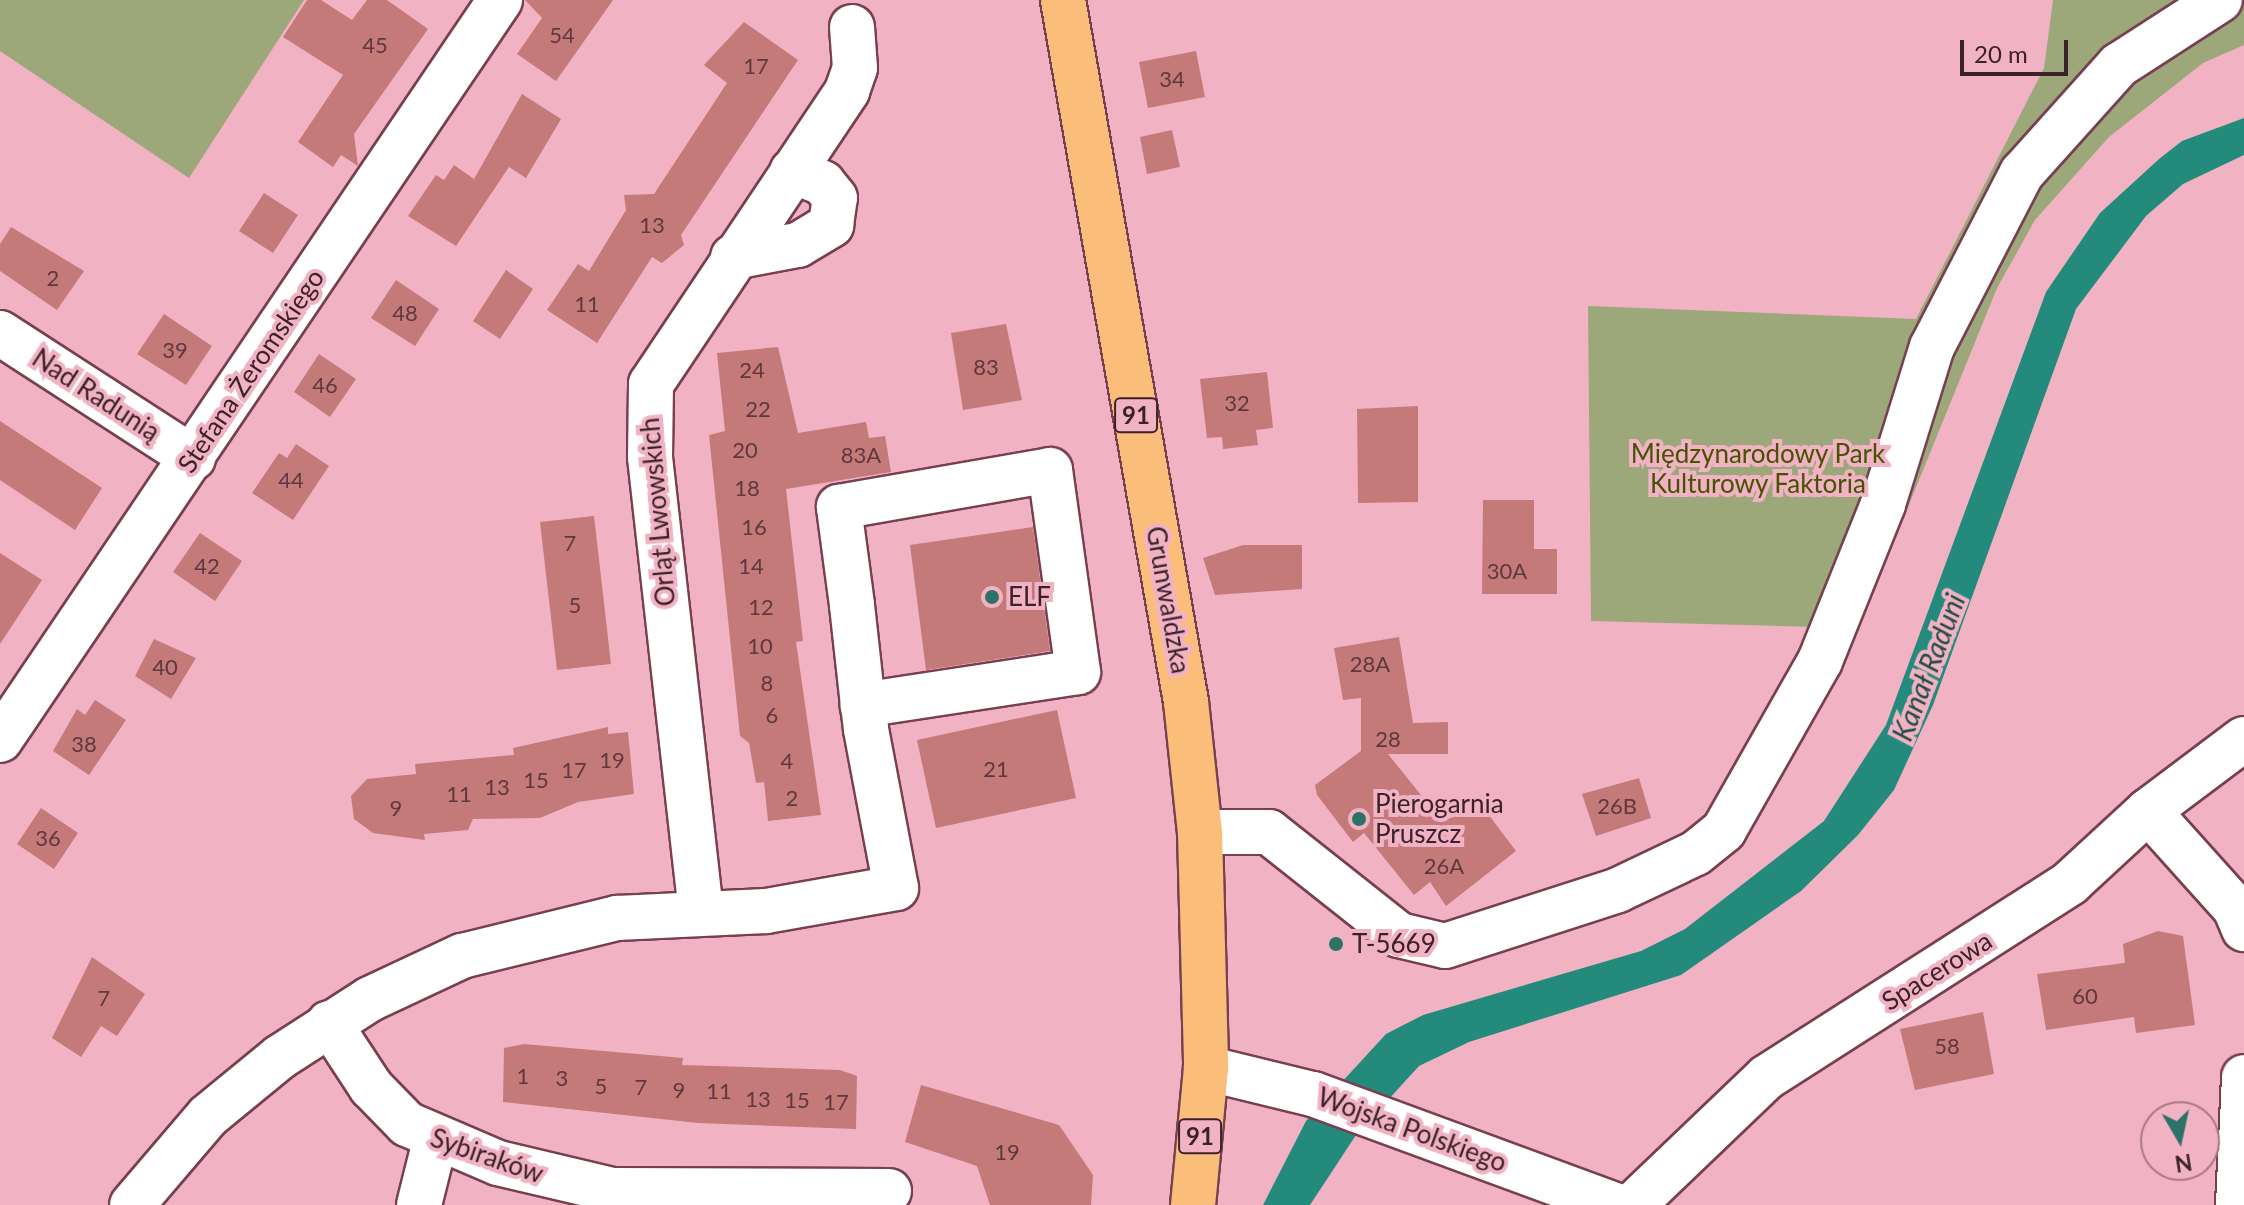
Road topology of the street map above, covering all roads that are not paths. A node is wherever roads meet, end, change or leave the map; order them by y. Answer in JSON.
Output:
{"nodes":[{"id":1,"x":500,"y":0,"type":"edge"},
{"id":2,"x":1063,"y":0,"type":"edge"},
{"id":3,"x":2220,"y":0,"type":"edge"},
{"id":4,"x":852,"y":27,"type":"dead end"},
{"id":5,"x":792,"y":171,"type":"junction"},
{"id":6,"x":733,"y":257,"type":"junction"},
{"id":7,"x":0,"y":333,"type":"edge"},
{"id":8,"x":193,"y":458,"type":"junction"},
{"id":9,"x":864,"y":717,"type":"junction"},
{"id":10,"x":2244,"y":739,"type":"edge"},
{"id":11,"x":0,"y":740,"type":"edge"},
{"id":12,"x":2148,"y":811,"type":"junction"},
{"id":13,"x":1200,"y":832,"type":"junction"},
{"id":14,"x":701,"y":912,"type":"junction"},
{"id":15,"x":2244,"y":929,"type":"edge"},
{"id":16,"x":329,"y":1023,"type":"junction"},
{"id":17,"x":1206,"y":1068,"type":"junction"},
{"id":18,"x":2244,"y":1077,"type":"edge"},
{"id":19,"x":435,"y":1141,"type":"junction"},
{"id":20,"x":889,"y":1191,"type":"dead end"},
{"id":21,"x":733,"y":1197,"type":"edge"},
{"id":22,"x":132,"y":1205,"type":"edge"},
{"id":23,"x":419,"y":1205,"type":"edge"},
{"id":24,"x":1193,"y":1205,"type":"edge"},
{"id":25,"x":1615,"y":1205,"type":"edge"},
{"id":26,"x":1633,"y":1205,"type":"edge"},
{"id":27,"x":2238,"y":1205,"type":"edge"}],
"edges":[{"from":1,"to":8,"type":"street","name":"Stefana Żeromskiego"},
{"from":2,"to":13,"type":"main road","name":"Grunwaldzka","number":"91"},
{"from":3,"to":13,"type":"street"},
{"from":4,"to":5,"type":"street","name":"Orląt Lwowskich"},
{"from":5,"to":6,"type":"street","name":"Orląt Lwowskich"},
{"from":5,"to":6,"type":"street"},
{"from":6,"to":14,"type":"street","name":"Orląt Lwowskich"},
{"from":7,"to":8,"type":"street","name":"Nad Radunią"},
{"from":8,"to":11,"type":"street","name":"Stefana Żeromskiego"},
{"from":9,"to":9,"type":"street"},
{"from":9,"to":14,"type":"street"},
{"from":10,"to":12,"type":"street","name":"Spacerowa"},
{"from":12,"to":15,"type":"street"},
{"from":12,"to":26,"type":"street","name":"Spacerowa"},
{"from":13,"to":17,"type":"main road","name":"Grunwaldzka","number":"91"},
{"from":14,"to":16,"type":"street"},
{"from":16,"to":19,"type":"street","name":"Sybiraków"},
{"from":16,"to":22,"type":"street"},
{"from":17,"to":24,"type":"main road","name":"Grunwaldzka","number":"91"},
{"from":17,"to":25,"type":"street","name":"Wojska Polskiego"},
{"from":18,"to":27,"type":"street"},
{"from":19,"to":21,"type":"street","name":"Sybiraków"},
{"from":19,"to":23,"type":"street"},
{"from":20,"to":21,"type":"street","name":"Sybiraków"}]}
